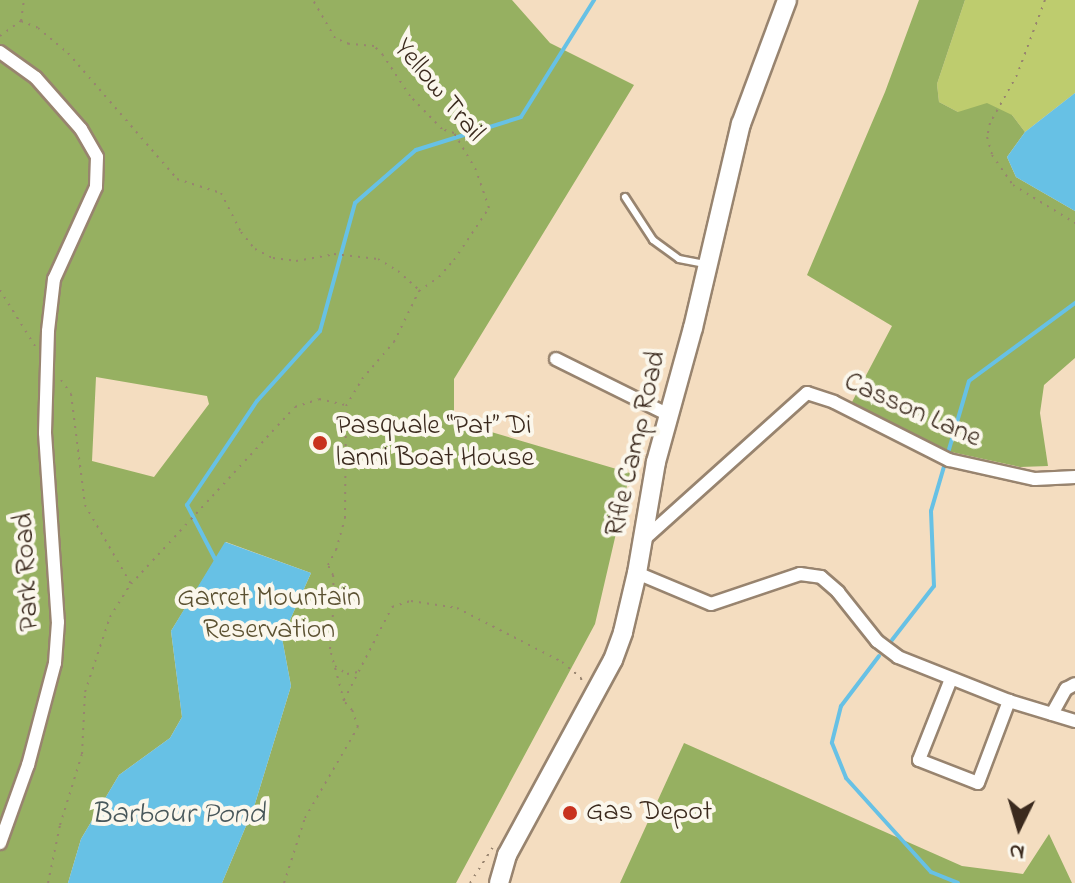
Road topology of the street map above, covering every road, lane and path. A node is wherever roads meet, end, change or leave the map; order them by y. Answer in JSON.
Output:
{"nodes":[{"id":1,"x":24,"y":0,"type":"edge"},
{"id":2,"x":313,"y":0,"type":"edge"},
{"id":3,"x":787,"y":0,"type":"edge"},
{"id":4,"x":1045,"y":0,"type":"edge"},
{"id":5,"x":21,"y":21,"type":"junction"},
{"id":6,"x":0,"y":36,"type":"edge"},
{"id":7,"x":0,"y":52,"type":"edge"},
{"id":8,"x":625,"y":197,"type":"dead end"},
{"id":9,"x":1075,"y":223,"type":"edge"},
{"id":10,"x":707,"y":265,"type":"junction"},
{"id":11,"x":0,"y":290,"type":"edge"},
{"id":12,"x":419,"y":291,"type":"junction"},
{"id":13,"x":46,"y":359,"type":"junction"},
{"id":14,"x":556,"y":359,"type":"dead end"},
{"id":15,"x":346,"y":406,"type":"junction"},
{"id":16,"x":669,"y":415,"type":"junction"},
{"id":17,"x":1075,"y":477,"type":"edge"},
{"id":18,"x":641,"y":542,"type":"junction"},
{"id":19,"x":637,"y":573,"type":"junction"},
{"id":20,"x":131,"y":584,"type":"junction"},
{"id":21,"x":334,"y":665,"type":"junction"},
{"id":22,"x":359,"y":671,"type":"junction"},
{"id":23,"x":951,"y":679,"type":"junction"},
{"id":24,"x":1075,"y":684,"type":"edge"},
{"id":25,"x":583,"y":695,"type":"dead end"},
{"id":26,"x":344,"y":701,"type":"junction"},
{"id":27,"x":1009,"y":701,"type":"junction"},
{"id":28,"x":1052,"y":714,"type":"junction"},
{"id":29,"x":1075,"y":721,"type":"edge"},
{"id":30,"x":0,"y":843,"type":"edge"},
{"id":31,"x":500,"y":850,"type":"junction"},
{"id":32,"x":48,"y":883,"type":"edge"},
{"id":33,"x":284,"y":883,"type":"edge"},
{"id":34,"x":470,"y":883,"type":"edge"},
{"id":35,"x":490,"y":883,"type":"edge"},
{"id":36,"x":499,"y":883,"type":"edge"}],
"edges":[{"from":1,"to":5,"type":"path"},
{"from":2,"to":12,"type":"path","name":"Yellow Trail"},
{"from":3,"to":10,"type":"street","name":"Rifle Camp Road"},
{"from":4,"to":9,"type":"path"},
{"from":5,"to":6,"type":"path"},
{"from":5,"to":12,"type":"path"},
{"from":7,"to":13,"type":"street","name":"Park Road"},
{"from":8,"to":10,"type":"lane"},
{"from":10,"to":16,"type":"street","name":"Rifle Camp Road"},
{"from":11,"to":13,"type":"path"},
{"from":12,"to":15,"type":"path","name":"Yellow Trail"},
{"from":13,"to":20,"type":"path"},
{"from":13,"to":30,"type":"street","name":"Park Road"},
{"from":14,"to":16,"type":"street"},
{"from":15,"to":20,"type":"path"},
{"from":15,"to":21,"type":"path"},
{"from":16,"to":18,"type":"street","name":"Rifle Camp Road"},
{"from":17,"to":18,"type":"street","name":"Casson Lane"},
{"from":18,"to":19,"type":"street","name":"Rifle Camp Road"},
{"from":19,"to":23,"type":"street"},
{"from":19,"to":31,"type":"street","name":"Rifle Camp Road"},
{"from":20,"to":32,"type":"path"},
{"from":21,"to":22,"type":"path"},
{"from":21,"to":26,"type":"path"},
{"from":22,"to":25,"type":"path"},
{"from":22,"to":26,"type":"path"},
{"from":23,"to":27,"type":"street"},
{"from":23,"to":27,"type":"street"},
{"from":24,"to":28,"type":"street"},
{"from":26,"to":33,"type":"path"},
{"from":27,"to":28,"type":"street"},
{"from":28,"to":29,"type":"street"},
{"from":31,"to":34,"type":"path"},
{"from":31,"to":35,"type":"street"},
{"from":31,"to":36,"type":"street","name":"Rifle Camp Road"}]}
